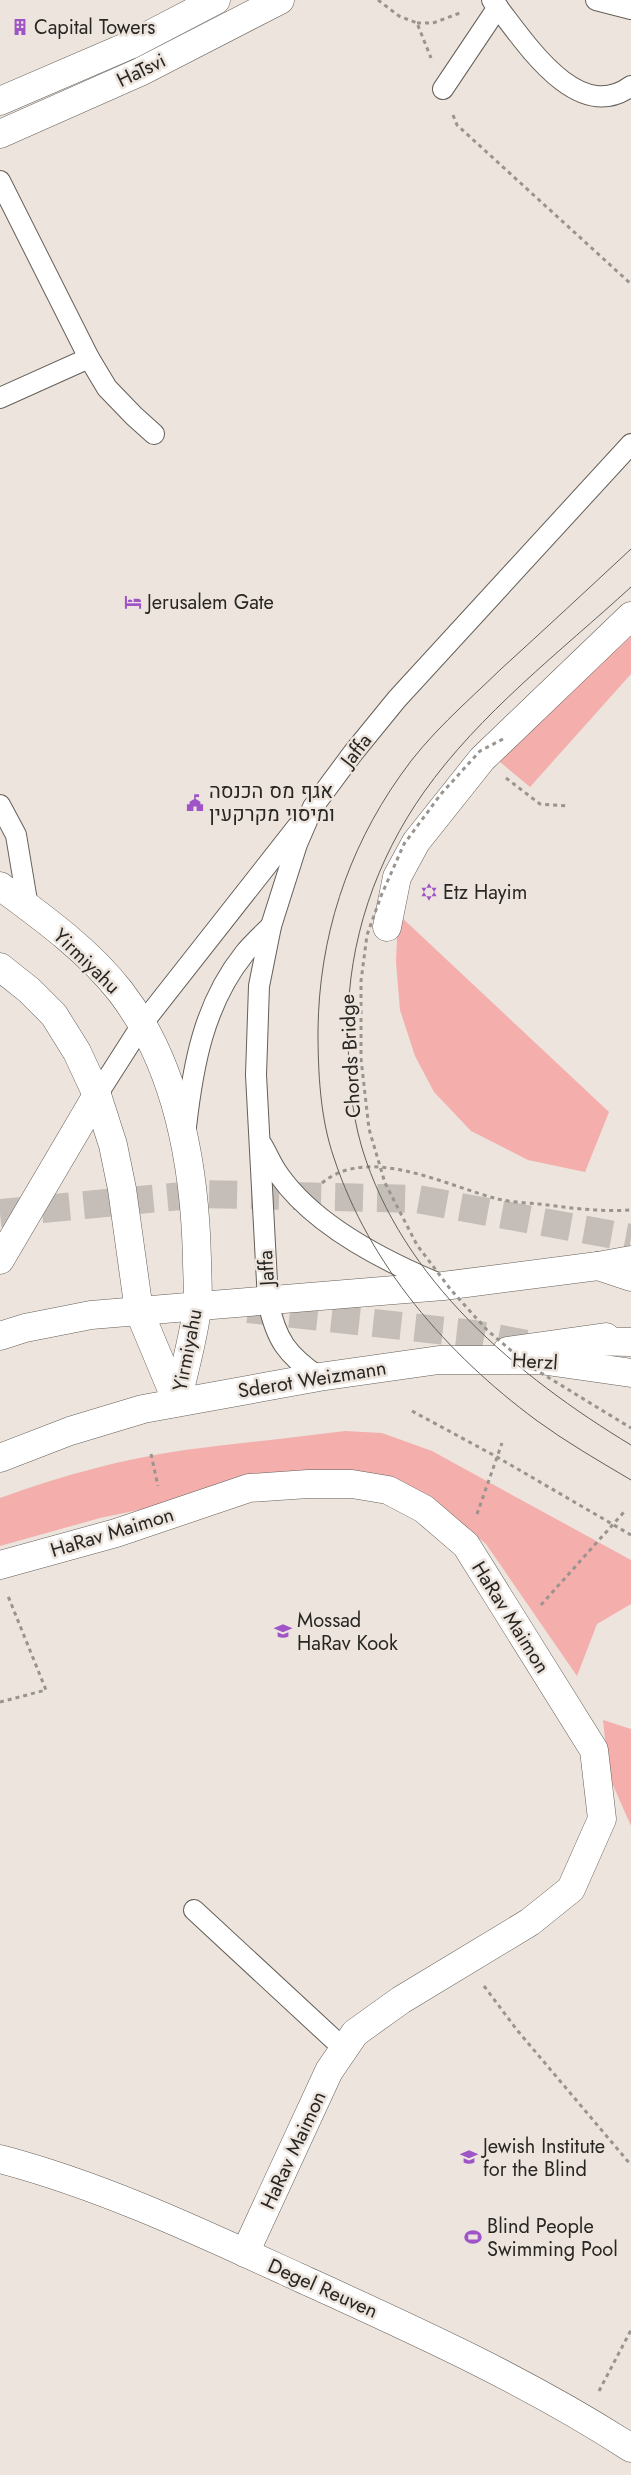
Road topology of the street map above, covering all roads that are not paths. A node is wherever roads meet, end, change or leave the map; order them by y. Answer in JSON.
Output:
{"nodes":[{"id":1,"x":216,"y":0,"type":"edge"},
{"id":2,"x":280,"y":0,"type":"edge"},
{"id":3,"x":605,"y":1,"type":"edge"},
{"id":4,"x":494,"y":3,"type":"edge"},
{"id":5,"x":631,"y":9,"type":"edge"},
{"id":6,"x":631,"y":86,"type":"edge"},
{"id":7,"x":442,"y":90,"type":"road end"},
{"id":8,"x":0,"y":101,"type":"edge"},
{"id":9,"x":0,"y":134,"type":"edge"},
{"id":10,"x":0,"y":181,"type":"edge"},
{"id":11,"x":89,"y":358,"type":"junction"},
{"id":12,"x":0,"y":398,"type":"edge"},
{"id":13,"x":154,"y":434,"type":"dead end"},
{"id":14,"x":631,"y":444,"type":"edge"},
{"id":15,"x":631,"y":616,"type":"edge"},
{"id":16,"x":0,"y":805,"type":"edge"},
{"id":17,"x":312,"y":807,"type":"junction"},
{"id":18,"x":0,"y":886,"type":"edge"},
{"id":19,"x":28,"y":907,"type":"junction"},
{"id":20,"x":271,"y":926,"type":"junction"},
{"id":21,"x":387,"y":927,"type":"dead end"},
{"id":22,"x":0,"y":967,"type":"edge"},
{"id":23,"x":143,"y":1023,"type":"junction"},
{"id":24,"x":97,"y":1095,"type":"junction"},
{"id":25,"x":259,"y":1139,"type":"junction"},
{"id":26,"x":184,"y":1142,"type":"junction"},
{"id":27,"x":631,"y":1254,"type":"edge"},
{"id":28,"x":0,"y":1260,"type":"edge"},
{"id":29,"x":631,"y":1260,"type":"edge"},
{"id":30,"x":598,"y":1266,"type":"junction"},
{"id":31,"x":631,"y":1277,"type":"edge"},
{"id":32,"x":443,"y":1286,"type":"junction"},
{"id":33,"x":268,"y":1301,"type":"junction"},
{"id":34,"x":198,"y":1307,"type":"junction"},
{"id":35,"x":139,"y":1311,"type":"junction"},
{"id":36,"x":631,"y":1333,"type":"edge"},
{"id":37,"x":0,"y":1336,"type":"edge"},
{"id":38,"x":583,"y":1342,"type":"junction"},
{"id":39,"x":631,"y":1342,"type":"edge"},
{"id":40,"x":439,"y":1360,"type":"junction"},
{"id":41,"x":631,"y":1373,"type":"edge"},
{"id":42,"x":320,"y":1377,"type":"junction"},
{"id":43,"x":177,"y":1402,"type":"junction"},
{"id":44,"x":0,"y":1458,"type":"edge"},
{"id":45,"x":0,"y":1565,"type":"edge"},
{"id":46,"x":194,"y":1910,"type":"dead end"},
{"id":47,"x":344,"y":2048,"type":"junction"},
{"id":48,"x":0,"y":2159,"type":"edge"},
{"id":49,"x":245,"y":2253,"type":"junction"},
{"id":50,"x":631,"y":2448,"type":"edge"}],
"edges":[{"from":1,"to":8,"type":"street","name":"HaTsvi"},
{"from":2,"to":9,"type":"street","name":"HaTsvi"},
{"from":3,"to":5,"type":"lane"},
{"from":4,"to":6,"type":"lane"},
{"from":4,"to":7,"type":"lane"},
{"from":10,"to":11,"type":"lane"},
{"from":11,"to":12,"type":"lane"},
{"from":11,"to":13,"type":"lane"},
{"from":14,"to":17,"type":"lane","name":"Jaffa"},
{"from":15,"to":21,"type":"street"},
{"from":16,"to":19,"type":"lane"},
{"from":17,"to":20,"type":"lane","name":"Jaffa"},
{"from":17,"to":23,"type":"lane"},
{"from":18,"to":19,"type":"street","name":"Yirmiyahu"},
{"from":19,"to":23,"type":"street","name":"Yirmiyahu"},
{"from":20,"to":25,"type":"lane","name":"Jaffa"},
{"from":20,"to":26,"type":"lane"},
{"from":22,"to":24,"type":"street","name":"Yirmiyahu"},
{"from":23,"to":24,"type":"lane"},
{"from":23,"to":26,"type":"street","name":"Yirmiyahu"},
{"from":24,"to":28,"type":"street"},
{"from":24,"to":35,"type":"street","name":"Yirmiyahu"},
{"from":25,"to":32,"type":"lane","name":"Jaffa"},
{"from":25,"to":33,"type":"lane","name":"Jaffa"},
{"from":26,"to":34,"type":"street","name":"Yirmiyahu"},
{"from":27,"to":30,"type":"street"},
{"from":29,"to":30,"type":"street"},
{"from":30,"to":31,"type":"street"},
{"from":30,"to":32,"type":"street"},
{"from":32,"to":33,"type":"street"},
{"from":33,"to":34,"type":"street"},
{"from":33,"to":42,"type":"lane","name":"Jaffa"},
{"from":34,"to":35,"type":"street"},
{"from":34,"to":43,"type":"street","name":"Yirmiyahu"},
{"from":35,"to":37,"type":"street"},
{"from":35,"to":43,"type":"street","name":"Yirmiyahu"},
{"from":36,"to":38,"type":"street","name":"Sderot Weizmann"},
{"from":38,"to":39,"type":"street"},
{"from":38,"to":40,"type":"street","name":"Sderot Weizmann"},
{"from":40,"to":41,"type":"street","name":"Herzl"},
{"from":40,"to":42,"type":"street","name":"Sderot Weizmann"},
{"from":42,"to":43,"type":"street","name":"Sderot Weizmann"},
{"from":43,"to":44,"type":"street","name":"Sderot Weizmann"},
{"from":45,"to":47,"type":"street","name":"HaRav Maimon"},
{"from":46,"to":47,"type":"lane"},
{"from":47,"to":49,"type":"street","name":"HaRav Maimon"},
{"from":48,"to":49,"type":"street","name":"Degel Reuven"},
{"from":49,"to":50,"type":"street","name":"Degel Reuven"}]}
